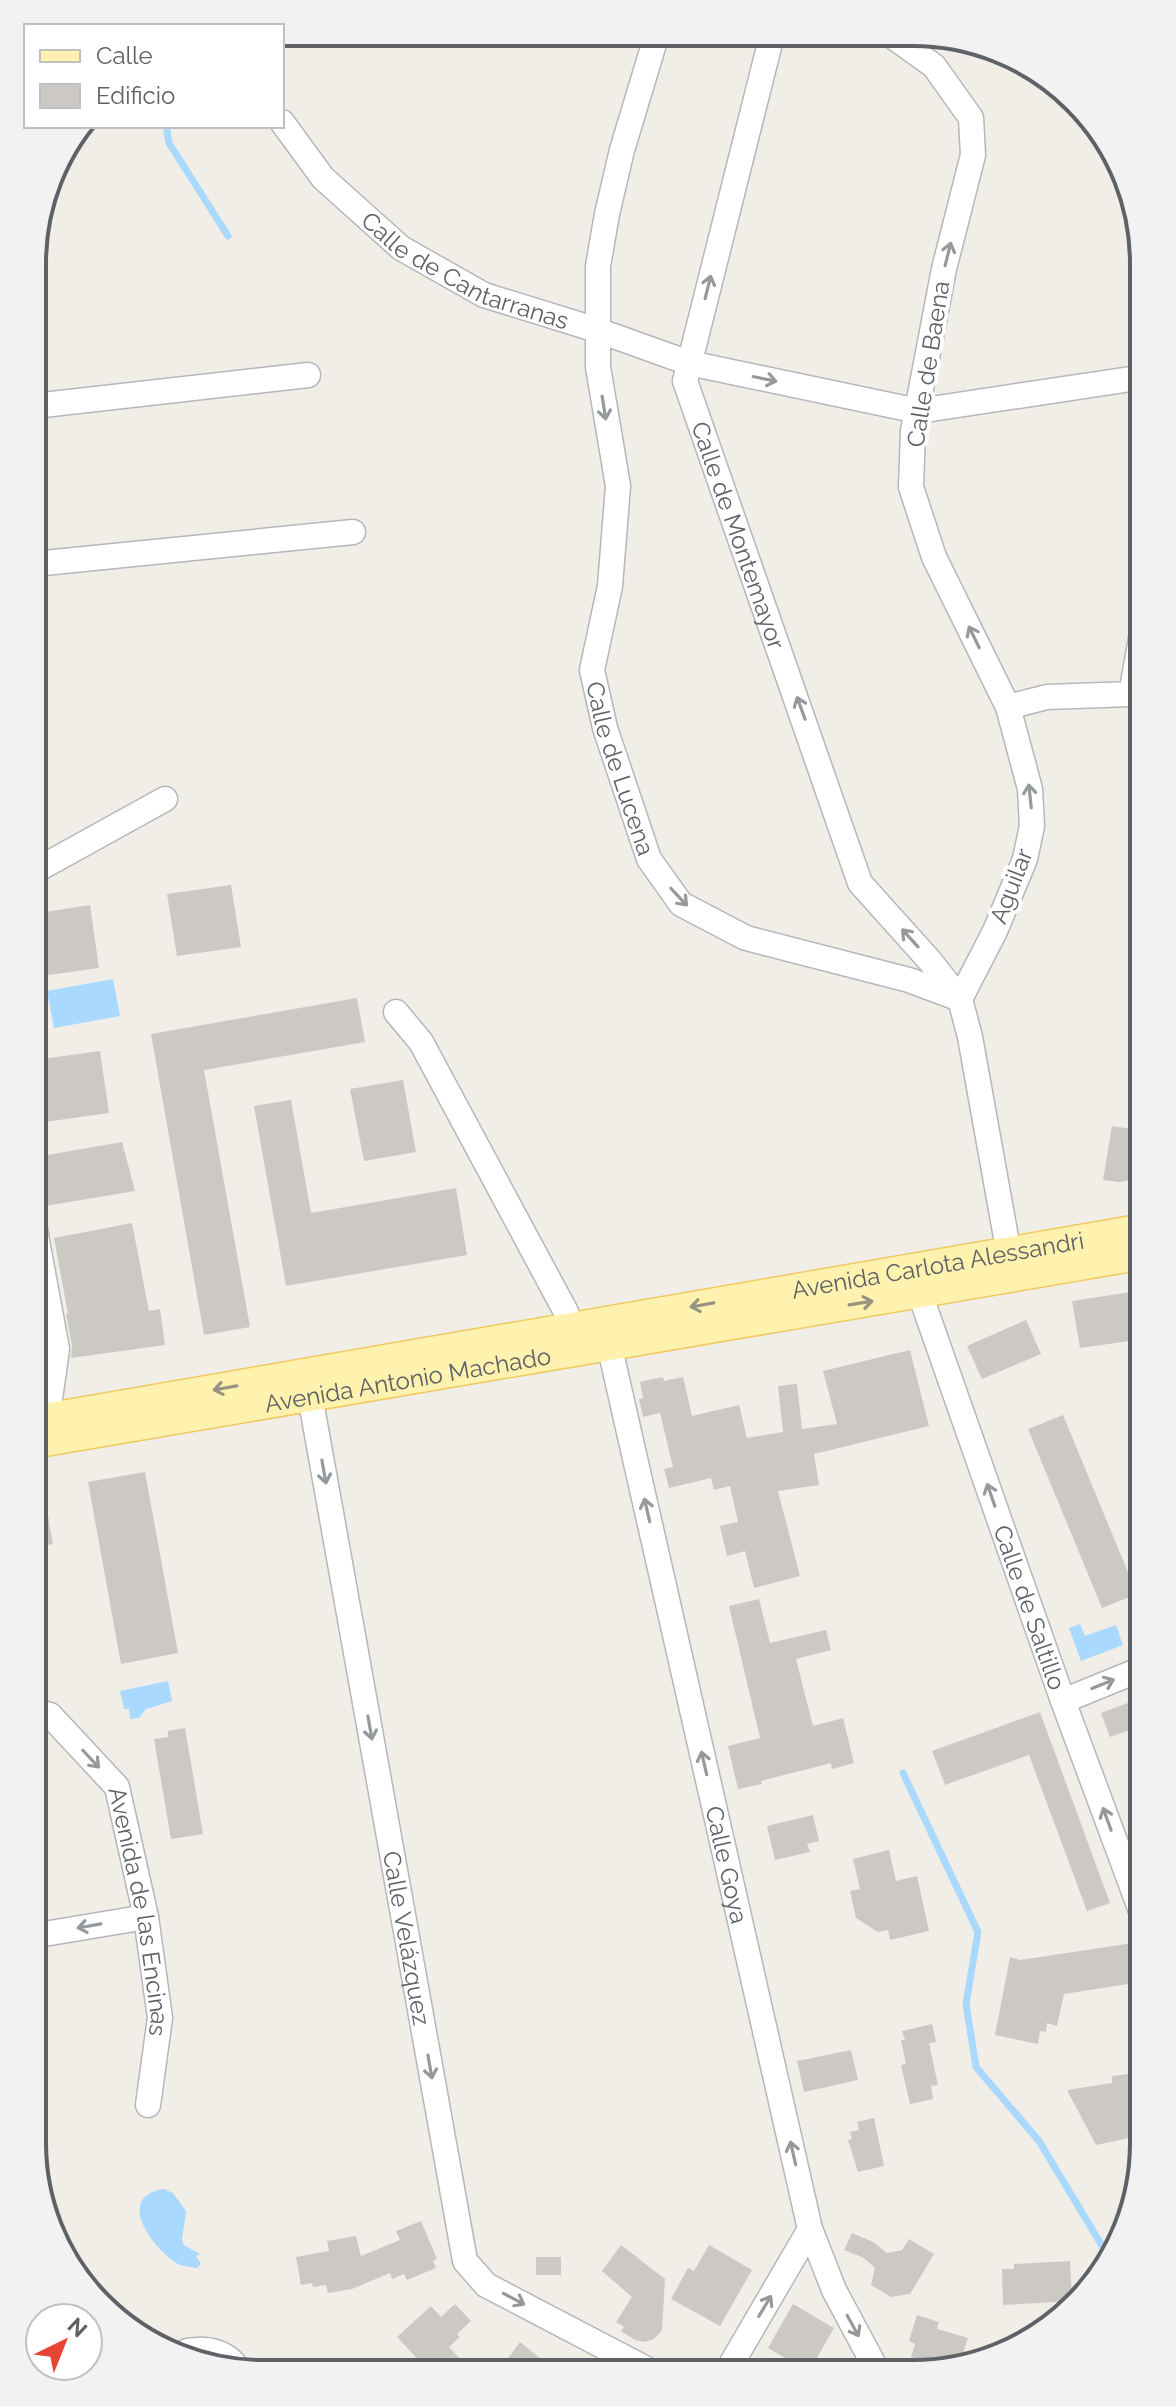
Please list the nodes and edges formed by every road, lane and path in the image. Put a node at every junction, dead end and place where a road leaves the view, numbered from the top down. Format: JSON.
{"nodes":[{"id":1,"x":653,"y":46,"type":"edge"},
{"id":2,"x":769,"y":46,"type":"edge"},
{"id":3,"x":906,"y":46,"type":"edge"},
{"id":4,"x":284,"y":125,"type":"edge"},
{"id":5,"x":597,"y":330,"type":"junction"},
{"id":6,"x":689,"y":363,"type":"junction"},
{"id":7,"x":308,"y":375,"type":"dead end"},
{"id":8,"x":1130,"y":379,"type":"edge"},
{"id":9,"x":46,"y":405,"type":"edge"},
{"id":10,"x":918,"y":411,"type":"junction"},
{"id":11,"x":353,"y":532,"type":"dead end"},
{"id":12,"x":46,"y":563,"type":"edge"},
{"id":13,"x":1130,"y":694,"type":"edge"},
{"id":14,"x":1008,"y":707,"type":"junction"},
{"id":15,"x":165,"y":799,"type":"dead end"},
{"id":16,"x":46,"y":865,"type":"edge"},
{"id":17,"x":960,"y":999,"type":"junction"},
{"id":18,"x":396,"y":1012,"type":"dead end"},
{"id":19,"x":1130,"y":1232,"type":"edge"},
{"id":20,"x":1009,"y":1254,"type":"junction"},
{"id":21,"x":1130,"y":1256,"type":"edge"},
{"id":22,"x":46,"y":1289,"type":"edge"},
{"id":23,"x":920,"y":1294,"type":"junction"},
{"id":24,"x":781,"y":1304,"type":"junction"},
{"id":25,"x":569,"y":1327,"type":"junction"},
{"id":26,"x":609,"y":1344,"type":"junction"},
{"id":27,"x":308,"y":1385,"type":"junction"},
{"id":28,"x":47,"y":1419,"type":"edge"},
{"id":29,"x":1130,"y":1674,"type":"edge"},
{"id":30,"x":1063,"y":1701,"type":"junction"},
{"id":31,"x":46,"y":1714,"type":"edge"},
{"id":32,"x":1130,"y":1881,"type":"edge"},
{"id":33,"x":146,"y":1917,"type":"junction"},
{"id":34,"x":46,"y":1934,"type":"edge"},
{"id":35,"x":148,"y":2105,"type":"dead end"},
{"id":36,"x":810,"y":2229,"type":"junction"},
{"id":37,"x":197,"y":2349,"type":"edge"},
{"id":38,"x":225,"y":2356,"type":"edge"},
{"id":39,"x":629,"y":2360,"type":"edge"},
{"id":40,"x":734,"y":2360,"type":"edge"},
{"id":41,"x":872,"y":2360,"type":"edge"}],
"edges":[{"from":1,"to":5,"type":"street"},
{"from":6,"to":2,"type":"street","name":"Calle de Montemayor","one_way":true},
{"from":10,"to":3,"type":"street","name":"Calle de Baena","one_way":true},
{"from":4,"to":5,"type":"street","name":"Calle de Cantarranas"},
{"from":5,"to":6,"type":"street","name":"Calle de Cantarranas"},
{"from":5,"to":17,"type":"street","name":"Calle de Lucena","one_way":true},
{"from":6,"to":10,"type":"street","name":"Calle de Cantarranas","one_way":true},
{"from":17,"to":6,"type":"street","name":"Calle de Montemayor","one_way":true},
{"from":7,"to":9,"type":"street"},
{"from":8,"to":10,"type":"street"},
{"from":14,"to":10,"type":"street","name":"Calle de Baena","one_way":true},
{"from":11,"to":12,"type":"street"},
{"from":13,"to":14,"type":"street"},
{"from":17,"to":14,"type":"street","name":"Aguilar","one_way":true},
{"from":15,"to":16,"type":"street"},
{"from":17,"to":20,"type":"street"},
{"from":18,"to":25,"type":"street"},
{"from":19,"to":20,"type":"main road","name":"Avenida Carlota Alessandri"},
{"from":20,"to":24,"type":"main road","name":"Avenida Carlota Alessandri"},
{"from":21,"to":23,"type":"main road","name":"Avenida Carlota Alessandri"},
{"from":22,"to":28,"type":"street"},
{"from":24,"to":23,"type":"main road","name":"Avenida Carlota Alessandri","one_way":true},
{"from":30,"to":23,"type":"street","name":"Calle de Saltillo","one_way":true},
{"from":24,"to":25,"type":"main road","name":"Avenida Antonio Machado","one_way":true},
{"from":24,"to":26,"type":"main road","name":"Avenida Antonio Machado"},
{"from":25,"to":27,"type":"main road","name":"Avenida Antonio Machado"},
{"from":26,"to":27,"type":"main road","name":"Avenida Antonio Machado"},
{"from":36,"to":26,"type":"street","name":"Calle Goya","one_way":true},
{"from":27,"to":28,"type":"main road","name":"Avenida Antonio Machado"},
{"from":27,"to":39,"type":"street","name":"Calle Velázquez","one_way":true},
{"from":30,"to":29,"type":"street","one_way":true},
{"from":32,"to":30,"type":"street","name":"Calle de Saltillo","one_way":true},
{"from":31,"to":33,"type":"street","name":"Avenida de las Encinas","one_way":true},
{"from":33,"to":34,"type":"street","one_way":true},
{"from":33,"to":35,"type":"street","name":"Avenida de las Encinas"},
{"from":40,"to":36,"type":"street","one_way":true},
{"from":36,"to":41,"type":"street","name":"Calle Goya","one_way":true},
{"from":37,"to":38,"type":"street"}]}
